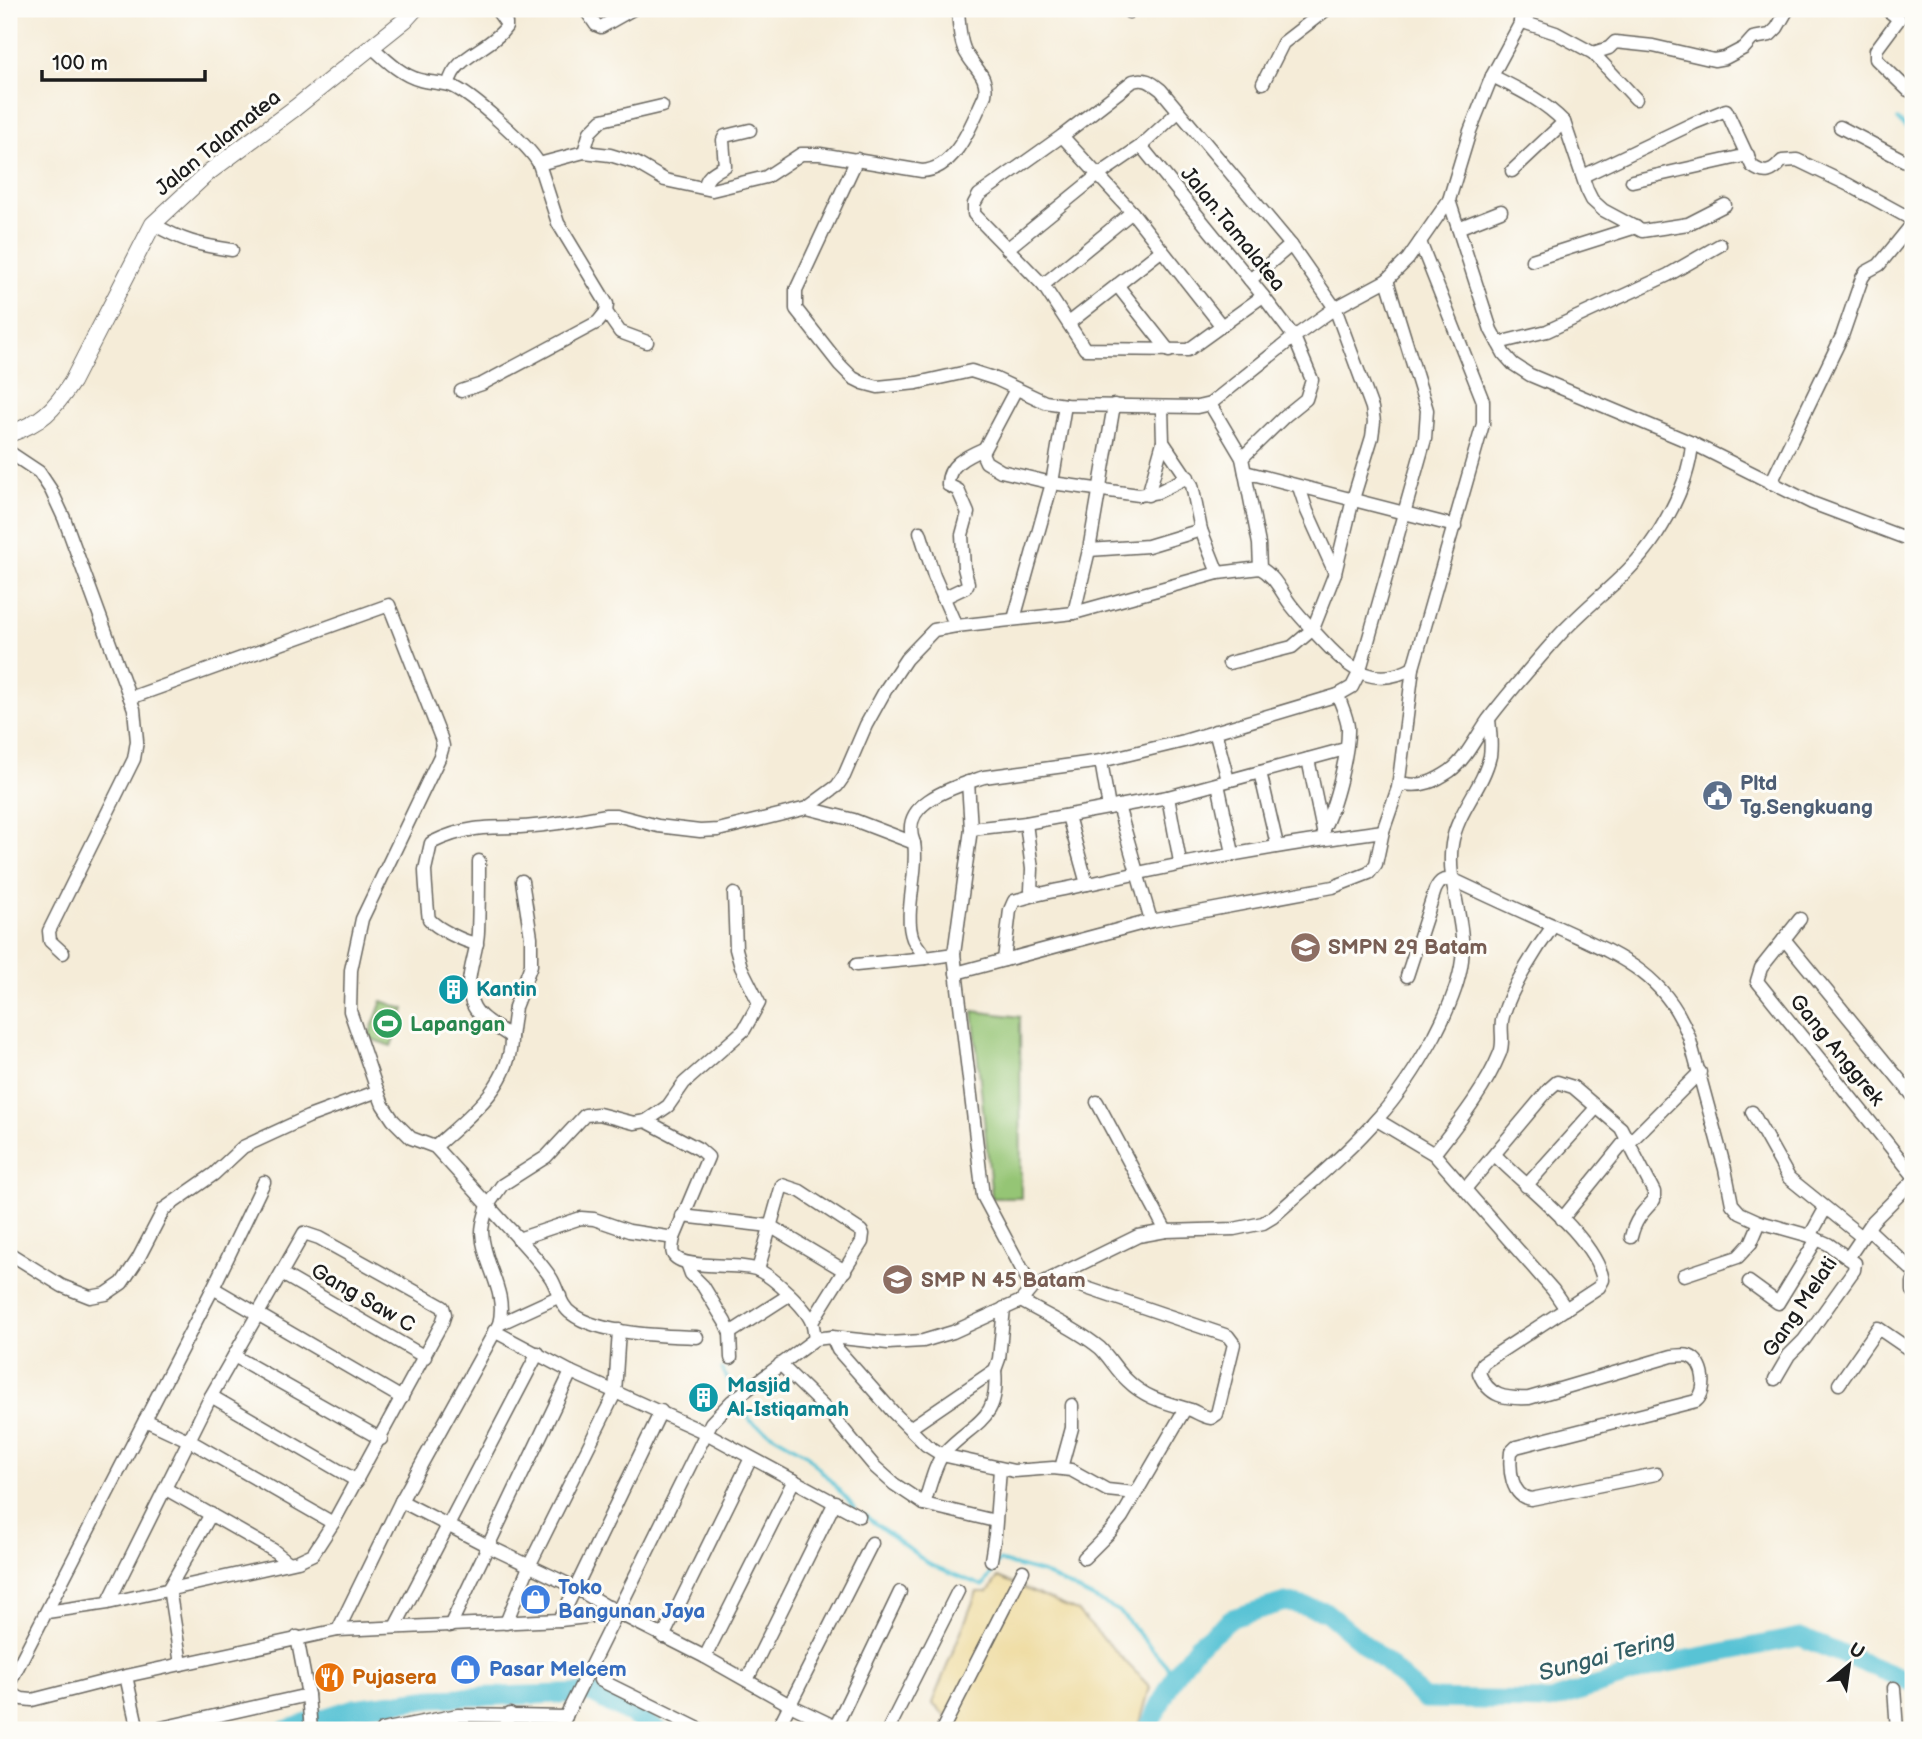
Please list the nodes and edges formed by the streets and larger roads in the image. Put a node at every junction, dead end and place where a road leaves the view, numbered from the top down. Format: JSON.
{"nodes":[{"id":1,"x":415,"y":9,"type":"edge"},
{"id":2,"x":496,"y":9,"type":"edge"},
{"id":3,"x":584,"y":9,"type":"edge"},
{"id":4,"x":633,"y":9,"type":"edge"},
{"id":5,"x":958,"y":9,"type":"edge"},
{"id":6,"x":1327,"y":9,"type":"edge"},
{"id":7,"x":1528,"y":9,"type":"edge"},
{"id":8,"x":1788,"y":9,"type":"edge"},
{"id":9,"x":1886,"y":9,"type":"edge"},
{"id":10,"x":1520,"y":21,"type":"junction"},
{"id":11,"x":372,"y":47,"type":"junction"},
{"id":12,"x":1593,"y":53,"type":"junction"},
{"id":13,"x":1492,"y":76,"type":"junction"},
{"id":14,"x":1263,"y":83,"type":"dead end"},
{"id":15,"x":449,"y":84,"type":"junction"},
{"id":16,"x":1913,"y":92,"type":"edge"},
{"id":17,"x":1636,"y":99,"type":"dead end"},
{"id":18,"x":662,"y":106,"type":"dead end"},
{"id":19,"x":1178,"y":112,"type":"junction"},
{"id":20,"x":1564,"y":122,"type":"junction"},
{"id":21,"x":1840,"y":127,"type":"dead end"},
{"id":22,"x":751,"y":130,"type":"dead end"},
{"id":23,"x":1062,"y":136,"type":"junction"},
{"id":24,"x":1140,"y":146,"type":"junction"},
{"id":25,"x":583,"y":152,"type":"junction"},
{"id":26,"x":1748,"y":155,"type":"junction"},
{"id":27,"x":857,"y":159,"type":"junction"},
{"id":28,"x":539,"y":164,"type":"junction"},
{"id":29,"x":1913,"y":165,"type":"edge"},
{"id":30,"x":1512,"y":171,"type":"dead end"},
{"id":31,"x":1097,"y":176,"type":"junction"},
{"id":32,"x":1583,"y":176,"type":"junction"},
{"id":33,"x":1632,"y":181,"type":"dead end"},
{"id":34,"x":705,"y":188,"type":"junction"},
{"id":35,"x":1449,"y":200,"type":"junction"},
{"id":36,"x":1725,"y":205,"type":"dead end"},
{"id":37,"x":1501,"y":211,"type":"dead end"},
{"id":38,"x":1132,"y":212,"type":"junction"},
{"id":39,"x":1913,"y":222,"type":"edge"},
{"id":40,"x":153,"y":224,"type":"junction"},
{"id":41,"x":1458,"y":228,"type":"junction"},
{"id":42,"x":1636,"y":228,"type":"junction"},
{"id":43,"x":1420,"y":242,"type":"junction"},
{"id":44,"x":1720,"y":244,"type":"dead end"},
{"id":45,"x":1291,"y":245,"type":"junction"},
{"id":46,"x":1007,"y":248,"type":"junction"},
{"id":47,"x":232,"y":250,"type":"dead end"},
{"id":48,"x":1162,"y":250,"type":"junction"},
{"id":49,"x":1532,"y":261,"type":"dead end"},
{"id":50,"x":1250,"y":280,"type":"junction"},
{"id":51,"x":1387,"y":280,"type":"junction"},
{"id":52,"x":1043,"y":285,"type":"junction"},
{"id":53,"x":1117,"y":285,"type":"junction"},
{"id":54,"x":1263,"y":296,"type":"junction"},
{"id":55,"x":1335,"y":308,"type":"junction"},
{"id":56,"x":606,"y":312,"type":"junction"},
{"id":57,"x":1069,"y":323,"type":"junction"},
{"id":58,"x":1221,"y":325,"type":"junction"},
{"id":59,"x":1294,"y":337,"type":"junction"},
{"id":60,"x":647,"y":342,"type":"dead end"},
{"id":61,"x":1498,"y":343,"type":"junction"},
{"id":62,"x":1169,"y":351,"type":"junction"},
{"id":63,"x":1016,"y":389,"type":"junction"},
{"id":64,"x":461,"y":391,"type":"dead end"},
{"id":65,"x":1210,"y":404,"type":"junction"},
{"id":66,"x":1065,"y":405,"type":"junction"},
{"id":67,"x":1114,"y":405,"type":"junction"},
{"id":68,"x":1162,"y":408,"type":"junction"},
{"id":69,"x":9,"y":434,"type":"edge"},
{"id":70,"x":1163,"y":442,"type":"junction"},
{"id":71,"x":1692,"y":443,"type":"junction"},
{"id":72,"x":983,"y":449,"type":"junction"},
{"id":73,"x":9,"y":452,"type":"edge"},
{"id":74,"x":1242,"y":458,"type":"junction"},
{"id":75,"x":1245,"y":472,"type":"junction"},
{"id":76,"x":1188,"y":477,"type":"junction"},
{"id":77,"x":1052,"y":483,"type":"junction"},
{"id":78,"x":1771,"y":483,"type":"junction"},
{"id":79,"x":1298,"y":487,"type":"junction"},
{"id":80,"x":1100,"y":489,"type":"junction"},
{"id":81,"x":1148,"y":495,"type":"junction"},
{"id":82,"x":1353,"y":499,"type":"junction"},
{"id":83,"x":1403,"y":512,"type":"junction"},
{"id":84,"x":1455,"y":526,"type":"junction"},
{"id":85,"x":1201,"y":530,"type":"junction"},
{"id":86,"x":920,"y":532,"type":"dead end"},
{"id":87,"x":1913,"y":541,"type":"edge"},
{"id":88,"x":1090,"y":550,"type":"junction"},
{"id":89,"x":1260,"y":568,"type":"junction"},
{"id":90,"x":1219,"y":573,"type":"junction"},
{"id":91,"x":1335,"y":573,"type":"junction"},
{"id":92,"x":943,"y":598,"type":"junction"},
{"id":93,"x":1074,"y":613,"type":"junction"},
{"id":94,"x":1014,"y":619,"type":"junction"},
{"id":95,"x":956,"y":626,"type":"junction"},
{"id":96,"x":1313,"y":629,"type":"junction"},
{"id":97,"x":1229,"y":663,"type":"dead end"},
{"id":98,"x":1413,"y":668,"type":"junction"},
{"id":99,"x":1360,"y":673,"type":"junction"},
{"id":100,"x":1338,"y":695,"type":"junction"},
{"id":101,"x":130,"y":698,"type":"junction"},
{"id":102,"x":1489,"y":719,"type":"junction"},
{"id":103,"x":1215,"y":731,"type":"junction"},
{"id":104,"x":1345,"y":749,"type":"junction"},
{"id":105,"x":1308,"y":759,"type":"junction"},
{"id":106,"x":1101,"y":761,"type":"junction"},
{"id":107,"x":1260,"y":772,"type":"junction"},
{"id":108,"x":968,"y":782,"type":"junction"},
{"id":109,"x":1223,"y":782,"type":"junction"},
{"id":110,"x":1398,"y":788,"type":"junction"},
{"id":111,"x":1168,"y":797,"type":"junction"},
{"id":112,"x":1114,"y":807,"type":"junction"},
{"id":113,"x":807,"y":808,"type":"junction"},
{"id":114,"x":1068,"y":816,"type":"junction"},
{"id":115,"x":1026,"y":823,"type":"junction"},
{"id":116,"x":971,"y":829,"type":"junction"},
{"id":117,"x":1383,"y":831,"type":"junction"},
{"id":118,"x":1324,"y":834,"type":"junction"},
{"id":119,"x":914,"y":843,"type":"junction"},
{"id":120,"x":1277,"y":845,"type":"junction"},
{"id":121,"x":1233,"y":853,"type":"junction"},
{"id":122,"x":479,"y":861,"type":"dead end"},
{"id":123,"x":1180,"y":862,"type":"junction"},
{"id":124,"x":1136,"y":873,"type":"junction"},
{"id":125,"x":1454,"y":880,"type":"junction"},
{"id":126,"x":522,"y":881,"type":"dead end"},
{"id":127,"x":1087,"y":884,"type":"junction"},
{"id":128,"x":1040,"y":893,"type":"junction"},
{"id":129,"x":734,"y":894,"type":"dead end"},
{"id":130,"x":1800,"y":919,"type":"dead end"},
{"id":131,"x":1151,"y":921,"type":"junction"},
{"id":132,"x":1553,"y":926,"type":"junction"},
{"id":133,"x":1784,"y":939,"type":"junction"},
{"id":134,"x":477,"y":944,"type":"junction"},
{"id":135,"x":63,"y":953,"type":"dead end"},
{"id":136,"x":954,"y":954,"type":"junction"},
{"id":137,"x":926,"y":958,"type":"junction"},
{"id":138,"x":1004,"y":960,"type":"junction"},
{"id":139,"x":856,"y":965,"type":"dead end"},
{"id":140,"x":956,"y":973,"type":"junction"},
{"id":141,"x":1407,"y":976,"type":"dead end"},
{"id":142,"x":511,"y":1037,"type":"junction"},
{"id":143,"x":1700,"y":1072,"type":"junction"},
{"id":144,"x":377,"y":1091,"type":"junction"},
{"id":145,"x":1913,"y":1096,"type":"edge"},
{"id":146,"x":1097,"y":1101,"type":"dead end"},
{"id":147,"x":1596,"y":1108,"type":"junction"},
{"id":148,"x":1752,"y":1112,"type":"dead end"},
{"id":149,"x":1377,"y":1120,"type":"junction"},
{"id":150,"x":646,"y":1121,"type":"junction"},
{"id":151,"x":1627,"y":1142,"type":"junction"},
{"id":152,"x":435,"y":1147,"type":"junction"},
{"id":153,"x":1434,"y":1154,"type":"junction"},
{"id":154,"x":1496,"y":1156,"type":"junction"},
{"id":155,"x":1913,"y":1175,"type":"edge"},
{"id":156,"x":1913,"y":1181,"type":"edge"},
{"id":157,"x":264,"y":1182,"type":"dead end"},
{"id":158,"x":1527,"y":1186,"type":"junction"},
{"id":159,"x":1466,"y":1188,"type":"junction"},
{"id":160,"x":488,"y":1205,"type":"junction"},
{"id":161,"x":1825,"y":1209,"type":"junction"},
{"id":162,"x":682,"y":1216,"type":"junction"},
{"id":163,"x":1562,"y":1219,"type":"junction"},
{"id":164,"x":1760,"y":1222,"type":"junction"},
{"id":165,"x":771,"y":1226,"type":"junction"},
{"id":166,"x":1166,"y":1231,"type":"junction"},
{"id":167,"x":1865,"y":1233,"type":"junction"},
{"id":168,"x":1631,"y":1237,"type":"dead end"},
{"id":169,"x":674,"y":1238,"type":"junction"},
{"id":170,"x":1814,"y":1238,"type":"junction"},
{"id":171,"x":518,"y":1239,"type":"junction"},
{"id":172,"x":9,"y":1253,"type":"edge"},
{"id":173,"x":1848,"y":1258,"type":"junction"},
{"id":174,"x":687,"y":1263,"type":"junction"},
{"id":175,"x":758,"y":1270,"type":"junction"},
{"id":176,"x":845,"y":1271,"type":"junction"},
{"id":177,"x":1913,"y":1271,"type":"edge"},
{"id":178,"x":282,"y":1274,"type":"junction"},
{"id":179,"x":1684,"y":1275,"type":"dead end"},
{"id":180,"x":1058,"y":1278,"type":"junction"},
{"id":181,"x":1749,"y":1282,"type":"dead end"},
{"id":182,"x":1913,"y":1282,"type":"edge"},
{"id":183,"x":213,"y":1288,"type":"junction"},
{"id":184,"x":1032,"y":1288,"type":"junction"},
{"id":185,"x":1913,"y":1290,"type":"edge"},
{"id":186,"x":789,"y":1294,"type":"junction"},
{"id":187,"x":560,"y":1296,"type":"junction"},
{"id":188,"x":1021,"y":1301,"type":"junction"},
{"id":189,"x":1004,"y":1308,"type":"junction"},
{"id":190,"x":1566,"y":1309,"type":"junction"},
{"id":191,"x":259,"y":1314,"type":"junction"},
{"id":192,"x":812,"y":1322,"type":"junction"},
{"id":193,"x":497,"y":1328,"type":"junction"},
{"id":194,"x":619,"y":1330,"type":"junction"},
{"id":195,"x":730,"y":1333,"type":"junction"},
{"id":196,"x":697,"y":1337,"type":"dead end"},
{"id":197,"x":832,"y":1337,"type":"junction"},
{"id":198,"x":815,"y":1339,"type":"junction"},
{"id":199,"x":1913,"y":1352,"type":"edge"},
{"id":200,"x":538,"y":1353,"type":"junction"},
{"id":201,"x":234,"y":1356,"type":"junction"},
{"id":202,"x":425,"y":1356,"type":"junction"},
{"id":203,"x":731,"y":1358,"type":"dead end"},
{"id":204,"x":780,"y":1364,"type":"junction"},
{"id":205,"x":995,"y":1370,"type":"junction"},
{"id":206,"x":571,"y":1371,"type":"junction"},
{"id":207,"x":1776,"y":1379,"type":"dead end"},
{"id":208,"x":1839,"y":1384,"type":"dead end"},
{"id":209,"x":615,"y":1393,"type":"junction"},
{"id":210,"x":211,"y":1396,"type":"junction"},
{"id":211,"x":402,"y":1398,"type":"junction"},
{"id":212,"x":1072,"y":1405,"type":"dead end"},
{"id":213,"x":1185,"y":1409,"type":"junction"},
{"id":214,"x":661,"y":1411,"type":"junction"},
{"id":215,"x":145,"y":1420,"type":"junction"},
{"id":216,"x":910,"y":1428,"type":"junction"},
{"id":217,"x":706,"y":1433,"type":"junction"},
{"id":218,"x":381,"y":1438,"type":"junction"},
{"id":219,"x":190,"y":1441,"type":"junction"},
{"id":220,"x":942,"y":1455,"type":"junction"},
{"id":221,"x":751,"y":1458,"type":"junction"},
{"id":222,"x":1061,"y":1468,"type":"junction"},
{"id":223,"x":1000,"y":1469,"type":"junction"},
{"id":224,"x":1657,"y":1474,"type":"dead end"},
{"id":225,"x":794,"y":1480,"type":"junction"},
{"id":226,"x":357,"y":1481,"type":"junction"},
{"id":227,"x":166,"y":1489,"type":"junction"},
{"id":228,"x":1135,"y":1493,"type":"junction"},
{"id":229,"x":401,"y":1501,"type":"junction"},
{"id":230,"x":835,"y":1502,"type":"junction"},
{"id":231,"x":924,"y":1504,"type":"junction"},
{"id":232,"x":211,"y":1514,"type":"junction"},
{"id":233,"x":859,"y":1516,"type":"dead end"},
{"id":234,"x":995,"y":1521,"type":"junction"},
{"id":235,"x":333,"y":1523,"type":"junction"},
{"id":236,"x":448,"y":1524,"type":"junction"},
{"id":237,"x":872,"y":1543,"type":"dead end"},
{"id":238,"x":488,"y":1546,"type":"junction"},
{"id":239,"x":1084,"y":1559,"type":"dead end"},
{"id":240,"x":991,"y":1560,"type":"dead end"},
{"id":241,"x":288,"y":1562,"type":"junction"},
{"id":242,"x":530,"y":1564,"type":"junction"},
{"id":243,"x":1023,"y":1571,"type":"dead end"},
{"id":244,"x":574,"y":1587,"type":"junction"},
{"id":245,"x":169,"y":1588,"type":"junction"},
{"id":246,"x":958,"y":1591,"type":"dead end"},
{"id":247,"x":900,"y":1592,"type":"dead end"},
{"id":248,"x":108,"y":1604,"type":"junction"},
{"id":249,"x":612,"y":1610,"type":"junction"},
{"id":250,"x":47,"y":1612,"type":"junction"},
{"id":251,"x":559,"y":1620,"type":"junction"},
{"id":252,"x":506,"y":1623,"type":"junction"},
{"id":253,"x":450,"y":1626,"type":"junction"},
{"id":254,"x":395,"y":1627,"type":"junction"},
{"id":255,"x":338,"y":1630,"type":"junction"},
{"id":256,"x":297,"y":1637,"type":"junction"},
{"id":257,"x":663,"y":1637,"type":"junction"},
{"id":258,"x":705,"y":1657,"type":"junction"},
{"id":259,"x":181,"y":1664,"type":"junction"},
{"id":260,"x":126,"y":1676,"type":"junction"},
{"id":261,"x":600,"y":1680,"type":"dead end"},
{"id":262,"x":747,"y":1680,"type":"junction"},
{"id":263,"x":9,"y":1684,"type":"edge"},
{"id":264,"x":1894,"y":1688,"type":"dead end"},
{"id":265,"x":9,"y":1693,"type":"edge"},
{"id":266,"x":308,"y":1695,"type":"junction"},
{"id":267,"x":790,"y":1705,"type":"junction"},
{"id":268,"x":568,"y":1713,"type":"junction"},
{"id":269,"x":510,"y":1714,"type":"junction"},
{"id":270,"x":458,"y":1715,"type":"junction"},
{"id":271,"x":311,"y":1724,"type":"edge"},
{"id":272,"x":397,"y":1729,"type":"edge"},
{"id":273,"x":837,"y":1729,"type":"edge"},
{"id":274,"x":138,"y":1730,"type":"edge"},
{"id":275,"x":152,"y":1730,"type":"edge"},
{"id":276,"x":382,"y":1730,"type":"edge"},
{"id":277,"x":450,"y":1730,"type":"edge"},
{"id":278,"x":503,"y":1730,"type":"edge"},
{"id":279,"x":559,"y":1730,"type":"edge"},
{"id":280,"x":701,"y":1730,"type":"edge"},
{"id":281,"x":777,"y":1730,"type":"edge"},
{"id":282,"x":888,"y":1730,"type":"edge"},
{"id":283,"x":942,"y":1730,"type":"edge"},
{"id":284,"x":1897,"y":1730,"type":"edge"}],
"edges":[{"from":1,"to":11,"type":"street","name":"Jalan Talamatea"},
{"from":2,"to":15,"type":"street"},
{"from":3,"to":4,"type":"street"},
{"from":5,"to":27,"type":"street"},
{"from":6,"to":14,"type":"street"},
{"from":7,"to":10,"type":"street"},
{"from":8,"to":12,"type":"street"},
{"from":9,"to":16,"type":"street"},
{"from":10,"to":12,"type":"street"},
{"from":10,"to":13,"type":"street"},
{"from":11,"to":15,"type":"street"},
{"from":11,"to":40,"type":"street","name":"Jalan Talamatea"},
{"from":12,"to":17,"type":"street"},
{"from":13,"to":20,"type":"street"},
{"from":13,"to":35,"type":"street"},
{"from":15,"to":28,"type":"street"},
{"from":18,"to":25,"type":"street"},
{"from":19,"to":23,"type":"street"},
{"from":19,"to":24,"type":"street"},
{"from":19,"to":45,"type":"street"},
{"from":20,"to":30,"type":"street"},
{"from":20,"to":32,"type":"street"},
{"from":21,"to":29,"type":"street"},
{"from":22,"to":34,"type":"street"},
{"from":23,"to":31,"type":"street"},
{"from":23,"to":46,"type":"street"},
{"from":24,"to":31,"type":"street"},
{"from":24,"to":50,"type":"street","name":"Jalan.Tamalatea"},
{"from":25,"to":28,"type":"street"},
{"from":25,"to":34,"type":"street"},
{"from":26,"to":32,"type":"street"},
{"from":26,"to":33,"type":"street"},
{"from":26,"to":39,"type":"street"},
{"from":27,"to":34,"type":"street"},
{"from":27,"to":63,"type":"street"},
{"from":28,"to":56,"type":"street"},
{"from":31,"to":38,"type":"street"},
{"from":31,"to":46,"type":"street"},
{"from":32,"to":42,"type":"street"},
{"from":35,"to":41,"type":"street"},
{"from":35,"to":43,"type":"street"},
{"from":36,"to":42,"type":"street"},
{"from":37,"to":41,"type":"street"},
{"from":38,"to":48,"type":"street"},
{"from":38,"to":52,"type":"street"},
{"from":39,"to":78,"type":"street"},
{"from":40,"to":47,"type":"street"},
{"from":40,"to":69,"type":"street","name":"Jalan Talamatea"},
{"from":41,"to":61,"type":"street"},
{"from":42,"to":49,"type":"street"},
{"from":43,"to":51,"type":"street"},
{"from":43,"to":84,"type":"street"},
{"from":44,"to":61,"type":"street"},
{"from":45,"to":50,"type":"street"},
{"from":45,"to":55,"type":"street"},
{"from":46,"to":52,"type":"street"},
{"from":48,"to":53,"type":"street"},
{"from":48,"to":58,"type":"street"},
{"from":50,"to":54,"type":"street","name":"Jalan.Tamalatea"},
{"from":51,"to":55,"type":"street"},
{"from":51,"to":83,"type":"street"},
{"from":52,"to":57,"type":"street"},
{"from":53,"to":57,"type":"street"},
{"from":53,"to":62,"type":"street"},
{"from":54,"to":58,"type":"street"},
{"from":54,"to":59,"type":"street","name":"Jalan.Tamalatea"},
{"from":55,"to":59,"type":"street"},
{"from":55,"to":82,"type":"street"},
{"from":56,"to":60,"type":"street"},
{"from":56,"to":64,"type":"street"},
{"from":57,"to":62,"type":"street"},
{"from":58,"to":62,"type":"street"},
{"from":59,"to":65,"type":"street"},
{"from":59,"to":74,"type":"street","name":"Jalan.Tamalatea"},
{"from":61,"to":71,"type":"street"},
{"from":63,"to":66,"type":"street"},
{"from":63,"to":72,"type":"street"},
{"from":65,"to":68,"type":"street"},
{"from":65,"to":74,"type":"street"},
{"from":66,"to":67,"type":"street"},
{"from":66,"to":77,"type":"street"},
{"from":67,"to":68,"type":"street"},
{"from":67,"to":80,"type":"street"},
{"from":68,"to":70,"type":"street"},
{"from":70,"to":76,"type":"street"},
{"from":70,"to":81,"type":"street"},
{"from":71,"to":78,"type":"street"},
{"from":71,"to":102,"type":"street"},
{"from":72,"to":77,"type":"street"},
{"from":72,"to":92,"type":"street"},
{"from":73,"to":101,"type":"street"},
{"from":74,"to":75,"type":"street"},
{"from":75,"to":79,"type":"street"},
{"from":75,"to":89,"type":"street"},
{"from":76,"to":81,"type":"street"},
{"from":76,"to":85,"type":"street"},
{"from":77,"to":80,"type":"street"},
{"from":77,"to":94,"type":"street"},
{"from":78,"to":87,"type":"street"},
{"from":79,"to":82,"type":"street"},
{"from":79,"to":91,"type":"street"},
{"from":80,"to":81,"type":"street"},
{"from":80,"to":88,"type":"street"},
{"from":82,"to":83,"type":"street"},
{"from":82,"to":91,"type":"street"},
{"from":83,"to":84,"type":"street"},
{"from":83,"to":99,"type":"street"},
{"from":84,"to":98,"type":"street"},
{"from":85,"to":88,"type":"street"},
{"from":85,"to":90,"type":"street"},
{"from":86,"to":92,"type":"street"},
{"from":88,"to":93,"type":"street"},
{"from":89,"to":90,"type":"street"},
{"from":89,"to":96,"type":"street"},
{"from":90,"to":93,"type":"street"},
{"from":91,"to":96,"type":"street"},
{"from":92,"to":95,"type":"street"},
{"from":93,"to":94,"type":"street"},
{"from":94,"to":95,"type":"street"},
{"from":95,"to":113,"type":"street"},
{"from":96,"to":97,"type":"street"},
{"from":96,"to":99,"type":"street"},
{"from":98,"to":99,"type":"street"},
{"from":98,"to":110,"type":"street"},
{"from":99,"to":100,"type":"street"},
{"from":100,"to":103,"type":"street"},
{"from":100,"to":104,"type":"street"},
{"from":101,"to":135,"type":"street"},
{"from":101,"to":144,"type":"street"},
{"from":102,"to":110,"type":"street"},
{"from":102,"to":125,"type":"street"},
{"from":103,"to":106,"type":"street"},
{"from":103,"to":109,"type":"street"},
{"from":104,"to":105,"type":"street"},
{"from":104,"to":118,"type":"street"},
{"from":105,"to":107,"type":"street"},
{"from":105,"to":118,"type":"street"},
{"from":106,"to":108,"type":"street"},
{"from":106,"to":112,"type":"street"},
{"from":107,"to":109,"type":"street"},
{"from":107,"to":120,"type":"street"},
{"from":108,"to":116,"type":"street"},
{"from":108,"to":119,"type":"street"},
{"from":109,"to":111,"type":"street"},
{"from":109,"to":121,"type":"street"},
{"from":110,"to":117,"type":"street"},
{"from":111,"to":112,"type":"street"},
{"from":111,"to":123,"type":"street"},
{"from":112,"to":114,"type":"street"},
{"from":112,"to":124,"type":"street"},
{"from":113,"to":119,"type":"street"},
{"from":113,"to":134,"type":"street"},
{"from":114,"to":115,"type":"street"},
{"from":114,"to":127,"type":"street"},
{"from":115,"to":116,"type":"street"},
{"from":115,"to":128,"type":"street"},
{"from":116,"to":136,"type":"street"},
{"from":117,"to":118,"type":"street"},
{"from":117,"to":131,"type":"street"},
{"from":118,"to":120,"type":"street"},
{"from":119,"to":137,"type":"street"},
{"from":120,"to":121,"type":"street"},
{"from":121,"to":123,"type":"street"},
{"from":122,"to":134,"type":"street"},
{"from":123,"to":124,"type":"street"},
{"from":124,"to":127,"type":"street"},
{"from":124,"to":131,"type":"street"},
{"from":125,"to":132,"type":"street"},
{"from":125,"to":141,"type":"street"},
{"from":125,"to":149,"type":"street"},
{"from":126,"to":142,"type":"street"},
{"from":127,"to":128,"type":"street"},
{"from":128,"to":138,"type":"street"},
{"from":129,"to":150,"type":"street"},
{"from":130,"to":133,"type":"street"},
{"from":131,"to":138,"type":"street"},
{"from":132,"to":143,"type":"street"},
{"from":132,"to":153,"type":"street"},
{"from":133,"to":145,"type":"street"},
{"from":133,"to":155,"type":"street","name":"Gang Anggrek"},
{"from":134,"to":142,"type":"street"},
{"from":136,"to":137,"type":"street"},
{"from":136,"to":140,"type":"street"},
{"from":137,"to":139,"type":"street"},
{"from":138,"to":140,"type":"street"},
{"from":140,"to":184,"type":"street"},
{"from":142,"to":152,"type":"street"},
{"from":143,"to":151,"type":"street"},
{"from":143,"to":164,"type":"street"},
{"from":144,"to":152,"type":"street"},
{"from":144,"to":172,"type":"street"},
{"from":146,"to":166,"type":"street"},
{"from":147,"to":151,"type":"street"},
{"from":147,"to":154,"type":"street"},
{"from":147,"to":158,"type":"street"},
{"from":148,"to":161,"type":"street"},
{"from":149,"to":153,"type":"street"},
{"from":149,"to":166,"type":"street"},
{"from":150,"to":160,"type":"street"},
{"from":150,"to":162,"type":"street"},
{"from":151,"to":163,"type":"street"},
{"from":151,"to":168,"type":"street"},
{"from":152,"to":160,"type":"street"},
{"from":153,"to":159,"type":"street"},
{"from":154,"to":158,"type":"street"},
{"from":154,"to":159,"type":"street"},
{"from":156,"to":167,"type":"street"},
{"from":157,"to":183,"type":"street"},
{"from":158,"to":163,"type":"street"},
{"from":159,"to":190,"type":"street"},
{"from":160,"to":171,"type":"street"},
{"from":160,"to":193,"type":"street"},
{"from":161,"to":167,"type":"street"},
{"from":161,"to":170,"type":"street"},
{"from":162,"to":165,"type":"street"},
{"from":162,"to":169,"type":"street"},
{"from":163,"to":190,"type":"street"},
{"from":164,"to":170,"type":"street"},
{"from":164,"to":179,"type":"street"},
{"from":165,"to":175,"type":"street"},
{"from":165,"to":176,"type":"street"},
{"from":165,"to":176,"type":"street"},
{"from":166,"to":180,"type":"street"},
{"from":167,"to":173,"type":"street"},
{"from":167,"to":177,"type":"street"},
{"from":169,"to":171,"type":"street"},
{"from":169,"to":174,"type":"street"},
{"from":170,"to":173,"type":"street"},
{"from":170,"to":181,"type":"street"},
{"from":171,"to":187,"type":"street"},
{"from":173,"to":207,"type":"street","name":"Gang Melati"},
{"from":174,"to":175,"type":"street"},
{"from":174,"to":195,"type":"street"},
{"from":175,"to":186,"type":"street"},
{"from":176,"to":192,"type":"street"},
{"from":178,"to":191,"type":"street"},
{"from":178,"to":202,"type":"street","name":"Gang Saw C"},
{"from":178,"to":202,"type":"street"},
{"from":180,"to":184,"type":"street"},
{"from":180,"to":213,"type":"street"},
{"from":182,"to":185,"type":"street"},
{"from":183,"to":191,"type":"street"},
{"from":183,"to":215,"type":"street"},
{"from":184,"to":188,"type":"street"},
{"from":186,"to":192,"type":"street"},
{"from":186,"to":195,"type":"street"},
{"from":187,"to":193,"type":"street"},
{"from":187,"to":194,"type":"street"},
{"from":188,"to":189,"type":"street"},
{"from":188,"to":213,"type":"street"},
{"from":189,"to":197,"type":"street"},
{"from":189,"to":205,"type":"street"},
{"from":190,"to":224,"type":"street"},
{"from":191,"to":201,"type":"street"},
{"from":191,"to":211,"type":"street"},
{"from":192,"to":198,"type":"street"},
{"from":193,"to":200,"type":"street"},
{"from":193,"to":229,"type":"street"},
{"from":194,"to":196,"type":"street"},
{"from":194,"to":209,"type":"street"},
{"from":195,"to":203,"type":"street"},
{"from":197,"to":198,"type":"street"},
{"from":197,"to":216,"type":"street"},
{"from":198,"to":204,"type":"street"},
{"from":199,"to":208,"type":"street"},
{"from":200,"to":206,"type":"street"},
{"from":200,"to":236,"type":"street"},
{"from":201,"to":210,"type":"street"},
{"from":201,"to":218,"type":"street"},
{"from":202,"to":211,"type":"street"},
{"from":204,"to":217,"type":"street"},
{"from":204,"to":231,"type":"street"},
{"from":205,"to":216,"type":"street"},
{"from":205,"to":220,"type":"street"},
{"from":206,"to":209,"type":"street"},
{"from":206,"to":238,"type":"street"},
{"from":209,"to":214,"type":"street"},
{"from":209,"to":242,"type":"street"},
{"from":210,"to":219,"type":"street"},
{"from":210,"to":226,"type":"street"},
{"from":211,"to":218,"type":"street"},
{"from":212,"to":222,"type":"street"},
{"from":213,"to":228,"type":"street"},
{"from":214,"to":217,"type":"street"},
{"from":214,"to":244,"type":"street"},
{"from":215,"to":219,"type":"street"},
{"from":215,"to":250,"type":"street"},
{"from":216,"to":220,"type":"street"},
{"from":217,"to":221,"type":"street"},
{"from":217,"to":249,"type":"street"},
{"from":218,"to":226,"type":"street"},
{"from":219,"to":227,"type":"street"},
{"from":219,"to":235,"type":"street"},
{"from":220,"to":223,"type":"street"},
{"from":220,"to":231,"type":"street"},
{"from":221,"to":225,"type":"street"},
{"from":221,"to":257,"type":"street"},
{"from":222,"to":223,"type":"street"},
{"from":222,"to":228,"type":"street"},
{"from":223,"to":234,"type":"street"},
{"from":225,"to":230,"type":"street"},
{"from":225,"to":258,"type":"street"},
{"from":226,"to":235,"type":"street"},
{"from":227,"to":232,"type":"street"},
{"from":227,"to":248,"type":"street"},
{"from":228,"to":239,"type":"street"},
{"from":229,"to":236,"type":"street"},
{"from":229,"to":255,"type":"street"},
{"from":230,"to":233,"type":"street"},
{"from":230,"to":262,"type":"street"},
{"from":231,"to":234,"type":"street"},
{"from":232,"to":241,"type":"street"},
{"from":232,"to":245,"type":"street"},
{"from":234,"to":240,"type":"street"},
{"from":235,"to":241,"type":"street"},
{"from":236,"to":238,"type":"street"},
{"from":236,"to":254,"type":"street"},
{"from":237,"to":267,"type":"street"},
{"from":238,"to":242,"type":"street"},
{"from":238,"to":253,"type":"street"},
{"from":241,"to":245,"type":"street"},
{"from":242,"to":244,"type":"street"},
{"from":242,"to":252,"type":"street"},
{"from":243,"to":283,"type":"street"},
{"from":244,"to":249,"type":"street"},
{"from":244,"to":251,"type":"street"},
{"from":245,"to":248,"type":"street"},
{"from":245,"to":259,"type":"street"},
{"from":246,"to":282,"type":"street"},
{"from":247,"to":273,"type":"street"},
{"from":248,"to":250,"type":"street"},
{"from":249,"to":251,"type":"street"},
{"from":249,"to":257,"type":"street"},
{"from":249,"to":268,"type":"street"},
{"from":250,"to":263,"type":"street"},
{"from":251,"to":252,"type":"street"},
{"from":252,"to":253,"type":"street"},
{"from":253,"to":254,"type":"street"},
{"from":254,"to":255,"type":"street"},
{"from":255,"to":256,"type":"street"},
{"from":256,"to":259,"type":"street"},
{"from":256,"to":266,"type":"street"},
{"from":257,"to":258,"type":"street"},
{"from":258,"to":262,"type":"street"},
{"from":259,"to":260,"type":"street"},
{"from":260,"to":265,"type":"street"},
{"from":260,"to":274,"type":"street"},
{"from":261,"to":280,"type":"street"},
{"from":262,"to":267,"type":"street"},
{"from":264,"to":284,"type":"street"},
{"from":266,"to":271,"type":"street"},
{"from":266,"to":275,"type":"street"},
{"from":267,"to":273,"type":"street"},
{"from":267,"to":281,"type":"street"},
{"from":268,"to":269,"type":"street"},
{"from":268,"to":279,"type":"street"},
{"from":269,"to":270,"type":"street"},
{"from":269,"to":278,"type":"street"},
{"from":270,"to":272,"type":"street"},
{"from":270,"to":277,"type":"street"},
{"from":272,"to":276,"type":"street"}]}
